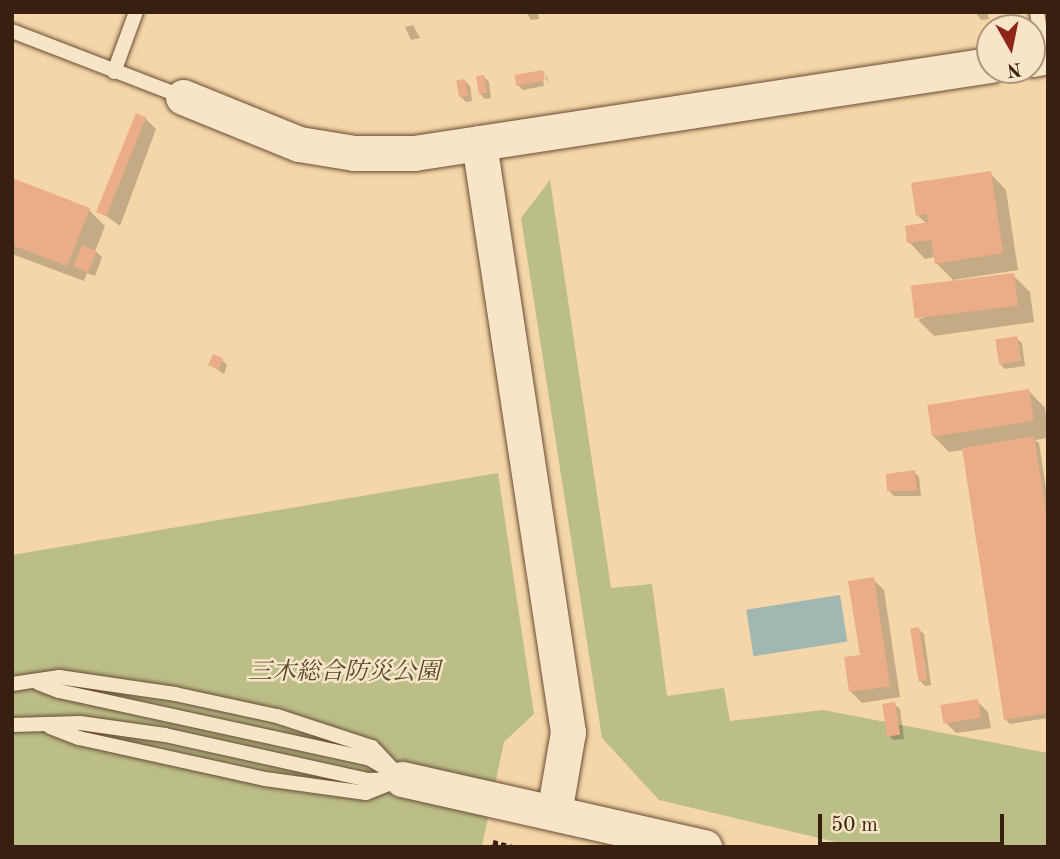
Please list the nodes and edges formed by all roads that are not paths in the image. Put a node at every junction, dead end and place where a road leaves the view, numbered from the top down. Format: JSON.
{"nodes":[{"id":1,"x":136,"y":12,"type":"edge"},
{"id":2,"x":12,"y":31,"type":"edge"},
{"id":3,"x":976,"y":67,"type":"edge"},
{"id":4,"x":114,"y":72,"type":"junction"},
{"id":5,"x":183,"y":97,"type":"joint"},
{"id":6,"x":479,"y":143,"type":"junction"},
{"id":7,"x":37,"y":682,"type":"junction"},
{"id":8,"x":12,"y":684,"type":"edge"},
{"id":9,"x":37,"y":722,"type":"junction"},
{"id":10,"x":12,"y":725,"type":"edge"},
{"id":11,"x":402,"y":779,"type":"junction"},
{"id":12,"x":554,"y":813,"type":"junction"},
{"id":13,"x":704,"y":847,"type":"edge"}],
"edges":[{"from":1,"to":4,"type":"lane"},
{"from":2,"to":4,"type":"lane"},
{"from":3,"to":6,"type":"street"},
{"from":4,"to":5,"type":"lane"},
{"from":5,"to":6,"type":"street"},
{"from":6,"to":12,"type":"street"},
{"from":7,"to":8,"type":"lane"},
{"from":7,"to":11,"type":"lane"},
{"from":7,"to":11,"type":"lane"},
{"from":9,"to":10,"type":"lane"},
{"from":9,"to":11,"type":"lane"},
{"from":9,"to":11,"type":"lane"},
{"from":11,"to":12,"type":"street"},
{"from":12,"to":13,"type":"street"}]}
